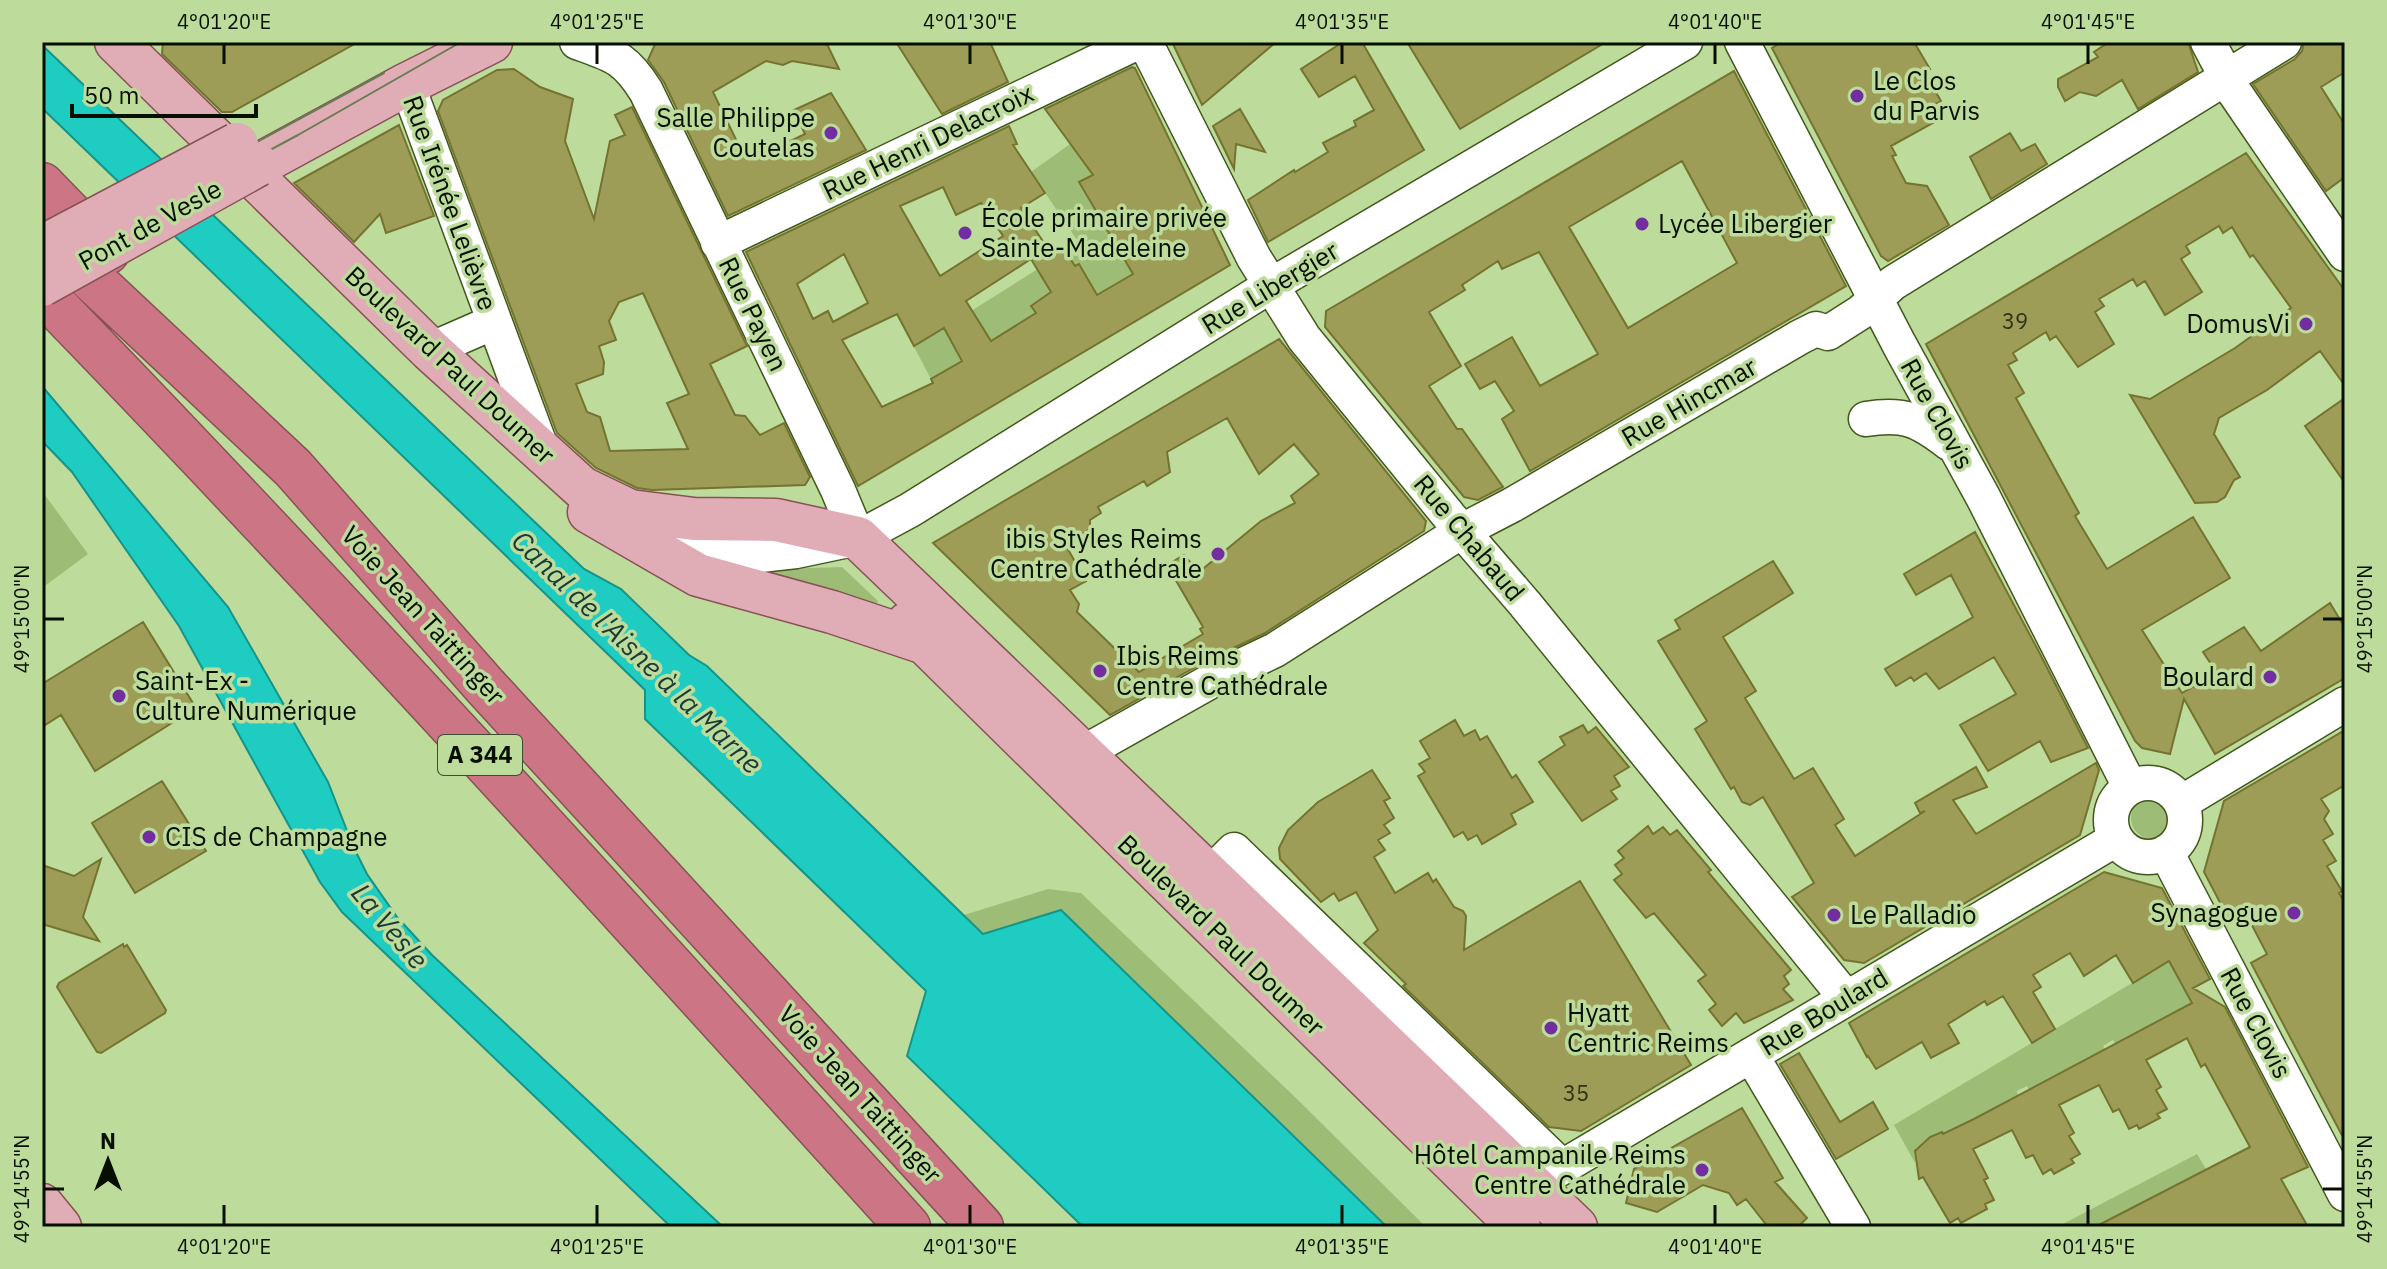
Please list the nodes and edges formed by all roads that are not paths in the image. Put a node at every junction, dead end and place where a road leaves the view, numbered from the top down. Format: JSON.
{"nodes":[{"id":1,"x":424,"y":42,"type":"edge"},
{"id":2,"x":491,"y":42,"type":"edge"},
{"id":3,"x":577,"y":42,"type":"edge"},
{"id":4,"x":1138,"y":42,"type":"edge"},
{"id":5,"x":1145,"y":42,"type":"edge"},
{"id":6,"x":1685,"y":42,"type":"edge"},
{"id":7,"x":1742,"y":42,"type":"edge"},
{"id":8,"x":2208,"y":42,"type":"edge"},
{"id":9,"x":2284,"y":42,"type":"edge"},
{"id":10,"x":113,"y":43,"type":"edge"},
{"id":11,"x":2225,"y":77,"type":"junction"},
{"id":12,"x":407,"y":84,"type":"junction"},
{"id":13,"x":248,"y":154,"type":"junction"},
{"id":14,"x":42,"y":185,"type":"edge"},
{"id":15,"x":42,"y":233,"type":"edge"},
{"id":16,"x":718,"y":243,"type":"junction"},
{"id":17,"x":42,"y":247,"type":"edge"},
{"id":18,"x":2345,"y":254,"type":"edge"},
{"id":19,"x":42,"y":285,"type":"edge"},
{"id":20,"x":1270,"y":286,"type":"junction"},
{"id":21,"x":42,"y":292,"type":"edge"},
{"id":22,"x":1876,"y":298,"type":"junction"},
{"id":23,"x":494,"y":322,"type":"junction"},
{"id":24,"x":430,"y":350,"type":"junction"},
{"id":25,"x":1866,"y":419,"type":"dead end"},
{"id":26,"x":1956,"y":449,"type":"junction"},
{"id":27,"x":543,"y":453,"type":"junction"},
{"id":28,"x":293,"y":468,"type":"junction"},
{"id":29,"x":1462,"y":531,"type":"junction"},
{"id":30,"x":858,"y":538,"type":"junction"},
{"id":31,"x":643,"y":545,"type":"junction"},
{"id":32,"x":925,"y":643,"type":"junction"},
{"id":33,"x":2345,"y":704,"type":"edge"},
{"id":34,"x":1083,"y":753,"type":"junction"},
{"id":35,"x":2130,"y":787,"type":"junction"},
{"id":36,"x":2181,"y":803,"type":"junction"},
{"id":37,"x":2116,"y":839,"type":"junction"},
{"id":38,"x":2166,"y":852,"type":"junction"},
{"id":39,"x":1846,"y":998,"type":"junction"},
{"id":40,"x":1751,"y":1055,"type":"junction"},
{"id":41,"x":1547,"y":1176,"type":"junction"},
{"id":42,"x":2345,"y":1194,"type":"edge"},
{"id":43,"x":42,"y":1205,"type":"edge"},
{"id":44,"x":60,"y":1227,"type":"edge"},
{"id":45,"x":908,"y":1227,"type":"edge"},
{"id":46,"x":981,"y":1227,"type":"edge"},
{"id":47,"x":1519,"y":1227,"type":"edge"},
{"id":48,"x":1576,"y":1227,"type":"edge"},
{"id":49,"x":1853,"y":1227,"type":"edge"}],
"edges":[{"from":1,"to":13,"type":"main road"},
{"from":2,"to":12,"type":"main road"},
{"from":3,"to":16,"type":"street","name":"Rue Payen"},
{"from":4,"to":16,"type":"street","name":"Rue Henri Delacroix"},
{"from":5,"to":20,"type":"street","name":"Rue Chabaud"},
{"from":6,"to":20,"type":"street","name":"Rue Libergier"},
{"from":7,"to":22,"type":"street","name":"Rue Clovis"},
{"from":8,"to":11,"type":"street"},
{"from":9,"to":11,"type":"street","name":"Rue Hincmar"},
{"from":10,"to":24,"type":"main road","name":"Boulevard Paul Doumer"},
{"from":10,"to":31,"type":"main road","name":"Boulevard Paul Doumer"},
{"from":11,"to":18,"type":"street"},
{"from":11,"to":22,"type":"street","name":"Rue Hincmar"},
{"from":12,"to":13,"type":"main road"},
{"from":12,"to":23,"type":"street","name":"Rue Irénée Lelièvre"},
{"from":13,"to":17,"type":"main road","name":"Pont de Vesle","bridge":true},
{"from":13,"to":19,"type":"main road","name":"Pont de Vesle","bridge":true},
{"from":14,"to":28,"type":"highway"},
{"from":15,"to":28,"type":"highway","name":"Voie Jean Taittinger","number":"A 344"},
{"from":16,"to":30,"type":"street","name":"Rue Payen"},
{"from":20,"to":29,"type":"street","name":"Rue Chabaud"},
{"from":20,"to":30,"type":"street","name":"Rue Libergier"},
{"from":21,"to":45,"type":"highway","name":"Voie Jean Taittinger","number":"A 344"},
{"from":22,"to":26,"type":"street","name":"Rue Clovis"},
{"from":22,"to":29,"type":"street","name":"Rue Hincmar"},
{"from":23,"to":24,"type":"street","name":"Rue Irénée Lelièvre"},
{"from":23,"to":27,"type":"street","name":"Rue Irénée Lelièvre"},
{"from":24,"to":27,"type":"main road","name":"Boulevard Paul Doumer"},
{"from":25,"to":26,"type":"street"},
{"from":26,"to":35,"type":"street","name":"Rue Clovis"},
{"from":27,"to":30,"type":"main road","name":"Boulevard Paul Doumer"},
{"from":28,"to":46,"type":"highway","name":"Voie Jean Taittinger","number":"A 344"},
{"from":29,"to":34,"type":"street","name":"Rue Hincmar"},
{"from":29,"to":39,"type":"street","name":"Rue Chabaud"},
{"from":30,"to":31,"type":"street","name":"Boulevard Paul Doumer"},
{"from":30,"to":32,"type":"main road","name":"Boulevard Paul Doumer"},
{"from":30,"to":34,"type":"main road","name":"Boulevard Paul Doumer"},
{"from":31,"to":32,"type":"main road","name":"Boulevard Paul Doumer"},
{"from":32,"to":47,"type":"main road","name":"Boulevard Paul Doumer"},
{"from":33,"to":36,"type":"street"},
{"from":34,"to":41,"type":"main road","name":"Boulevard Paul Doumer"},
{"from":35,"to":36,"type":"street"},
{"from":35,"to":37,"type":"street"},
{"from":36,"to":38,"type":"street"},
{"from":37,"to":38,"type":"street"},
{"from":37,"to":39,"type":"street","name":"Rue Boulard"},
{"from":38,"to":42,"type":"street","name":"Rue Clovis"},
{"from":39,"to":40,"type":"street","name":"Rue Boulard"},
{"from":40,"to":41,"type":"street","name":"Rue Boulard"},
{"from":40,"to":49,"type":"street"},
{"from":41,"to":48,"type":"main road","name":"Boulevard Paul Doumer"},
{"from":43,"to":44,"type":"main road"}]}
